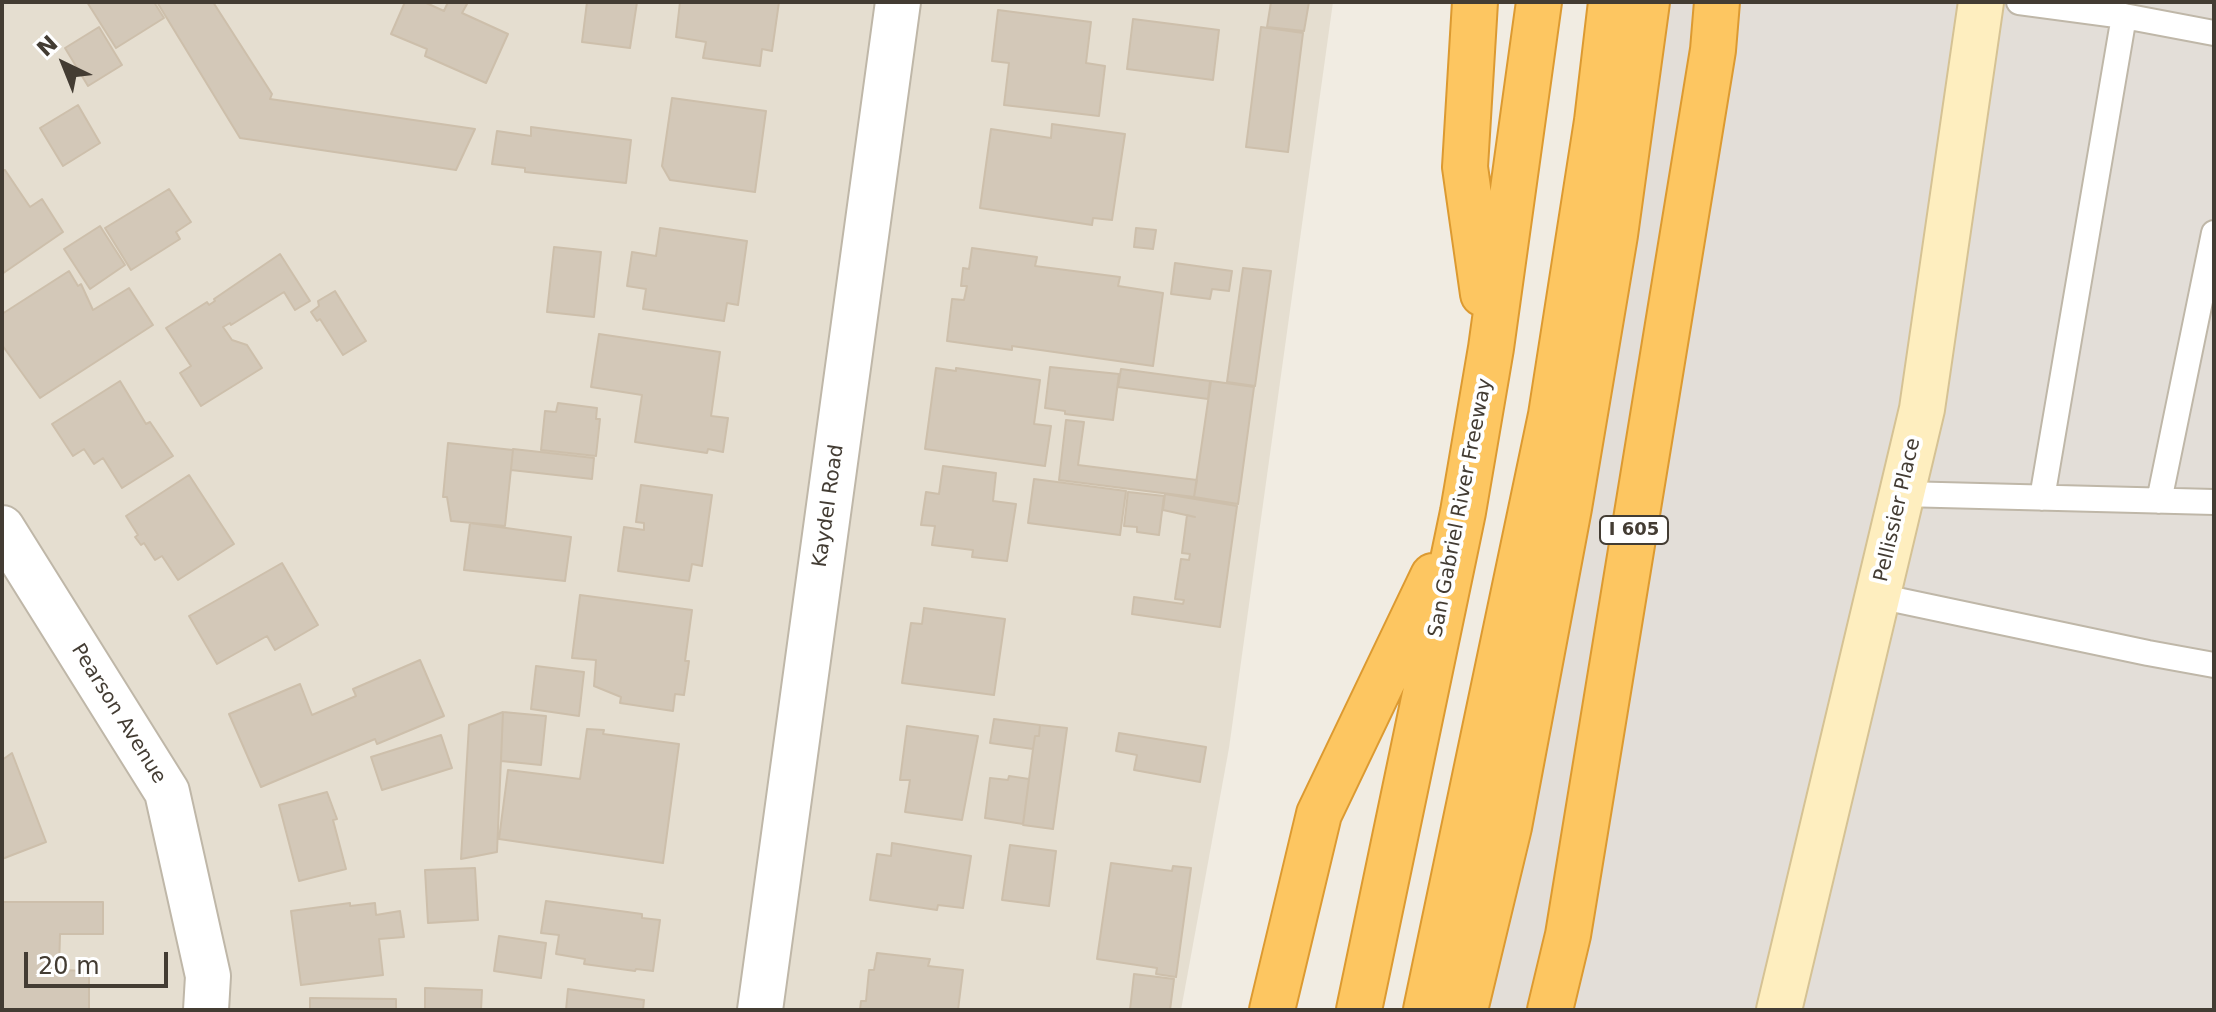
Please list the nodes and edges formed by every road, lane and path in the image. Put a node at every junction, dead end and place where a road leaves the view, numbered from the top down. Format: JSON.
{"nodes":[{"id":1,"x":898,"y":2,"type":"edge"},
{"id":2,"x":1475,"y":2,"type":"edge"},
{"id":3,"x":1539,"y":2,"type":"edge"},
{"id":4,"x":1611,"y":2,"type":"edge"},
{"id":5,"x":1647,"y":2,"type":"edge"},
{"id":6,"x":1717,"y":2,"type":"edge"},
{"id":7,"x":1725,"y":2,"type":"edge"},
{"id":8,"x":1981,"y":2,"type":"edge"},
{"id":9,"x":2019,"y":2,"type":"edge"},
{"id":10,"x":2124,"y":16,"type":"junction"},
{"id":11,"x":2214,"y":33,"type":"edge"},
{"id":12,"x":1713,"y":50,"type":"junction"},
{"id":13,"x":2214,"y":233,"type":"edge"},
{"id":14,"x":1491,"y":348,"type":"junction"},
{"id":15,"x":1902,"y":494,"type":"junction"},
{"id":16,"x":2042,"y":498,"type":"junction"},
{"id":17,"x":2159,"y":501,"type":"junction"},
{"id":18,"x":2214,"y":502,"type":"edge"},
{"id":19,"x":1463,"y":512,"type":"junction"},
{"id":20,"x":2,"y":528,"type":"edge"},
{"id":21,"x":1878,"y":596,"type":"junction"},
{"id":22,"x":2214,"y":665,"type":"edge"},
{"id":23,"x":206,"y":1010,"type":"edge"},
{"id":24,"x":760,"y":1010,"type":"edge"},
{"id":25,"x":1272,"y":1010,"type":"edge"},
{"id":26,"x":1359,"y":1010,"type":"edge"},
{"id":27,"x":1426,"y":1010,"type":"edge"},
{"id":28,"x":1465,"y":1010,"type":"edge"},
{"id":29,"x":1550,"y":1010,"type":"edge"},
{"id":30,"x":1779,"y":1010,"type":"edge"}],
"edges":[{"from":1,"to":24,"type":"street","name":"Kaydel Road"},
{"from":2,"to":14,"type":"highway"},
{"from":3,"to":14,"type":"highway","name":"San Gabriel River Freeway"},
{"from":4,"to":27,"type":"highway"},
{"from":5,"to":28,"type":"highway"},
{"from":6,"to":12,"type":"highway","number":"I 605"},
{"from":7,"to":12,"type":"highway"},
{"from":8,"to":15,"type":"main road","name":"Pellissier Place"},
{"from":9,"to":10,"type":"lane"},
{"from":10,"to":11,"type":"lane"},
{"from":10,"to":16,"type":"lane"},
{"from":12,"to":29,"type":"highway","number":"I 605"},
{"from":13,"to":17,"type":"lane"},
{"from":14,"to":19,"type":"highway","name":"San Gabriel River Freeway"},
{"from":15,"to":16,"type":"lane"},
{"from":15,"to":21,"type":"main road","name":"Pellissier Place"},
{"from":16,"to":17,"type":"lane"},
{"from":17,"to":18,"type":"lane"},
{"from":19,"to":25,"type":"highway"},
{"from":19,"to":26,"type":"highway","name":"San Gabriel River Freeway"},
{"from":20,"to":23,"type":"street","name":"Pearson Avenue"},
{"from":21,"to":22,"type":"lane"},
{"from":21,"to":30,"type":"main road","name":"Pellissier Place"}]}
